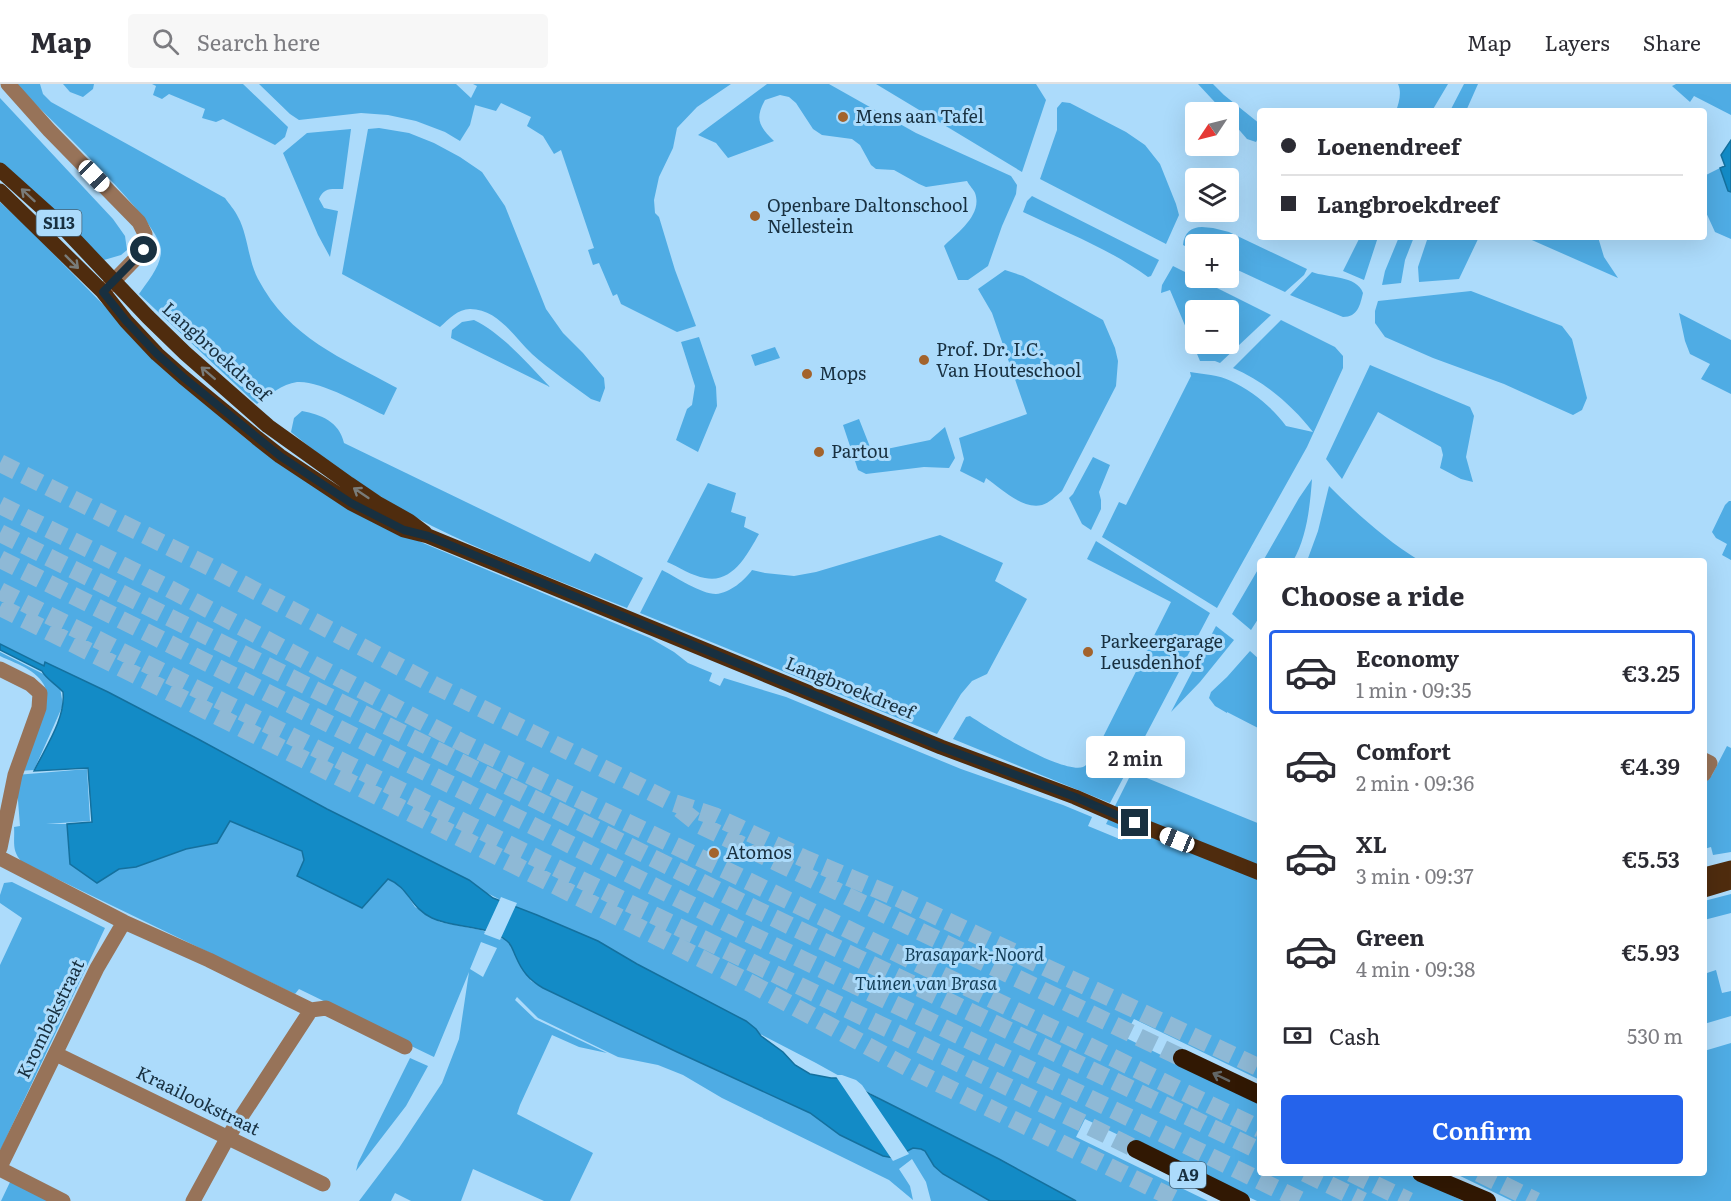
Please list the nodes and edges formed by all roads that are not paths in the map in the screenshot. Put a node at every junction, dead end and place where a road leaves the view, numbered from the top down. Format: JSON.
{"nodes":[{"id":1,"x":8,"y":84,"type":"edge"},
{"id":2,"x":0,"y":170,"type":"edge"},
{"id":3,"x":0,"y":191,"type":"edge"},
{"id":4,"x":114,"y":280,"type":"junction"},
{"id":5,"x":103,"y":292,"type":"junction"},
{"id":6,"x":428,"y":536,"type":"junction"},
{"id":7,"x":0,"y":669,"type":"edge"},
{"id":8,"x":0,"y":848,"type":"edge"},
{"id":9,"x":0,"y":858,"type":"edge"},
{"id":10,"x":1731,"y":868,"type":"edge"},
{"id":11,"x":1257,"y":872,"type":"edge"},
{"id":12,"x":1707,"y":873,"type":"edge"},
{"id":13,"x":1731,"y":882,"type":"edge"},
{"id":14,"x":1707,"y":889,"type":"edge"},
{"id":15,"x":124,"y":922,"type":"junction"},
{"id":16,"x":310,"y":1010,"type":"junction"},
{"id":17,"x":405,"y":1047,"type":"dead end"},
{"id":18,"x":56,"y":1054,"type":"junction"},
{"id":19,"x":1182,"y":1058,"type":"tunnel mouth"},
{"id":20,"x":1257,"y":1094,"type":"edge"},
{"id":21,"x":228,"y":1137,"type":"junction"},
{"id":22,"x":1136,"y":1149,"type":"tunnel mouth"},
{"id":23,"x":0,"y":1168,"type":"edge"},
{"id":24,"x":1428,"y":1176,"type":"edge"},
{"id":25,"x":323,"y":1184,"type":"dead end"},
{"id":26,"x":63,"y":1201,"type":"edge"},
{"id":27,"x":193,"y":1201,"type":"edge"},
{"id":28,"x":1241,"y":1201,"type":"edge"},
{"id":29,"x":1487,"y":1201,"type":"edge"}],
"edges":[{"from":1,"to":4,"type":"street"},
{"from":4,"to":2,"type":"main road","name":"Langbroekdreef","number":"S113","one_way":true},
{"from":3,"to":5,"type":"main road","name":"Langbroekdreef","number":"S113","one_way":true},
{"from":4,"to":5,"type":"street"},
{"from":6,"to":4,"type":"main road","name":"Langbroekdreef","number":"S113","one_way":true},
{"from":5,"to":6,"type":"main road","name":"Langbroekdreef","number":"S113"},
{"from":6,"to":11,"type":"main road","name":"Langbroekdreef","number":"S113"},
{"from":7,"to":8,"type":"street"},
{"from":9,"to":15,"type":"street"},
{"from":10,"to":12,"type":"main road"},
{"from":13,"to":14,"type":"main road"},
{"from":15,"to":16,"type":"street"},
{"from":15,"to":18,"type":"street","name":"Krombekstraat"},
{"from":16,"to":17,"type":"street"},
{"from":16,"to":21,"type":"street"},
{"from":18,"to":21,"type":"street","name":"Kraailookstraat"},
{"from":18,"to":23,"type":"street","name":"Krombekstraat"},
{"from":20,"to":19,"type":"highway","one_way":true},
{"from":21,"to":25,"type":"street","name":"Kraailookstraat"},
{"from":21,"to":27,"type":"street"},
{"from":22,"to":28,"type":"highway","number":"A9"},
{"from":23,"to":26,"type":"street"},
{"from":24,"to":29,"type":"highway"}]}
